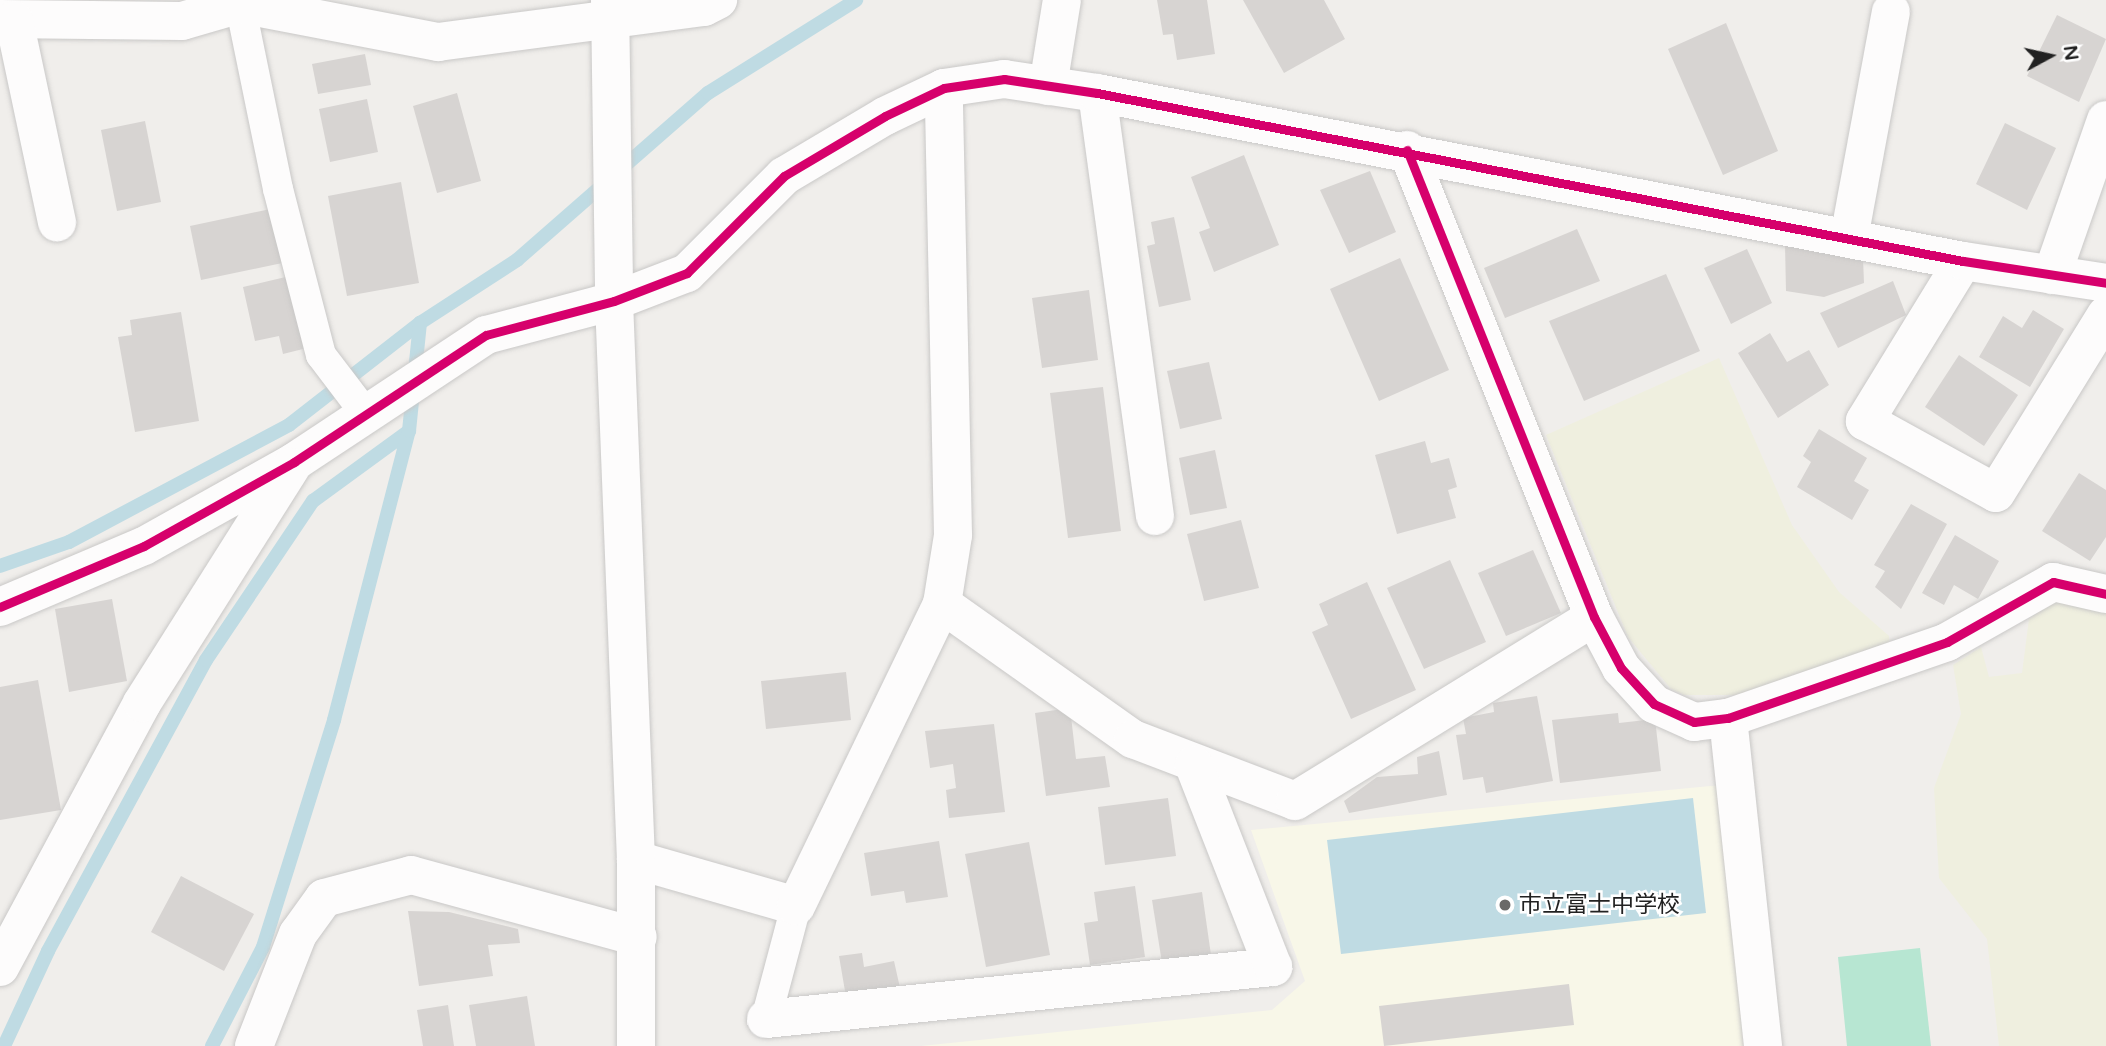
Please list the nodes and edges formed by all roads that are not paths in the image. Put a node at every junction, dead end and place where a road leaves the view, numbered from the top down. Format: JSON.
{"nodes":[{"id":1,"x":718,"y":0,"type":"edge"},
{"id":2,"x":1062,"y":0,"type":"edge"},
{"id":3,"x":240,"y":2,"type":"edge"},
{"id":4,"x":609,"y":9,"type":"edge"},
{"id":5,"x":1891,"y":12,"type":"dead end"},
{"id":6,"x":7,"y":20,"type":"edge"},
{"id":7,"x":1048,"y":86,"type":"junction"},
{"id":8,"x":944,"y":88,"type":"junction"},
{"id":9,"x":1097,"y":93,"type":"junction"},
{"id":10,"x":2106,"y":120,"type":"edge"},
{"id":11,"x":1407,"y":150,"type":"junction"},
{"id":12,"x":57,"y":222,"type":"dead end"},
{"id":13,"x":1849,"y":238,"type":"junction"},
{"id":14,"x":1963,"y":261,"type":"junction"},
{"id":15,"x":2052,"y":275,"type":"junction"},
{"id":16,"x":2106,"y":283,"type":"edge"},
{"id":17,"x":614,"y":301,"type":"junction"},
{"id":18,"x":2106,"y":315,"type":"edge"},
{"id":19,"x":366,"y":414,"type":"junction"},
{"id":20,"x":294,"y":462,"type":"junction"},
{"id":21,"x":1154,"y":516,"type":"dead end"},
{"id":22,"x":2106,"y":594,"type":"edge"},
{"id":23,"x":942,"y":604,"type":"junction"},
{"id":24,"x":0,"y":607,"type":"edge"},
{"id":25,"x":1594,"y":617,"type":"junction"},
{"id":26,"x":1728,"y":718,"type":"junction"},
{"id":27,"x":1194,"y":765,"type":"junction"},
{"id":28,"x":636,"y":860,"type":"junction"},
{"id":29,"x":796,"y":906,"type":"junction"},
{"id":30,"x":638,"y":937,"type":"junction"},
{"id":31,"x":0,"y":967,"type":"edge"},
{"id":32,"x":766,"y":1019,"type":"joint"},
{"id":33,"x":254,"y":1046,"type":"edge"},
{"id":34,"x":636,"y":1046,"type":"edge"},
{"id":35,"x":1763,"y":1046,"type":"edge"}],
"edges":[{"from":1,"to":4,"type":"street"},
{"from":2,"to":7,"type":"street"},
{"from":3,"to":4,"type":"street"},
{"from":3,"to":6,"type":"street"},
{"from":3,"to":19,"type":"lane"},
{"from":4,"to":17,"type":"street"},
{"from":5,"to":13,"type":"street"},
{"from":6,"to":12,"type":"street"},
{"from":7,"to":8,"type":"street"},
{"from":7,"to":9,"type":"street"},
{"from":8,"to":17,"type":"street"},
{"from":8,"to":23,"type":"street"},
{"from":9,"to":11,"type":"street"},
{"from":9,"to":21,"type":"street"},
{"from":10,"to":15,"type":"street"},
{"from":11,"to":13,"type":"street"},
{"from":11,"to":25,"type":"street"},
{"from":13,"to":14,"type":"street"},
{"from":14,"to":15,"type":"street"},
{"from":14,"to":18,"type":"street"},
{"from":15,"to":16,"type":"street"},
{"from":17,"to":19,"type":"street"},
{"from":17,"to":28,"type":"street"},
{"from":19,"to":20,"type":"street"},
{"from":20,"to":24,"type":"street"},
{"from":20,"to":31,"type":"street"},
{"from":22,"to":26,"type":"street"},
{"from":23,"to":27,"type":"street"},
{"from":23,"to":29,"type":"street"},
{"from":25,"to":26,"type":"street"},
{"from":25,"to":27,"type":"street"},
{"from":26,"to":35,"type":"street"},
{"from":27,"to":32,"type":"street"},
{"from":28,"to":29,"type":"street"},
{"from":28,"to":30,"type":"street"},
{"from":29,"to":32,"type":"lane"},
{"from":30,"to":33,"type":"street"},
{"from":30,"to":34,"type":"street"}]}
